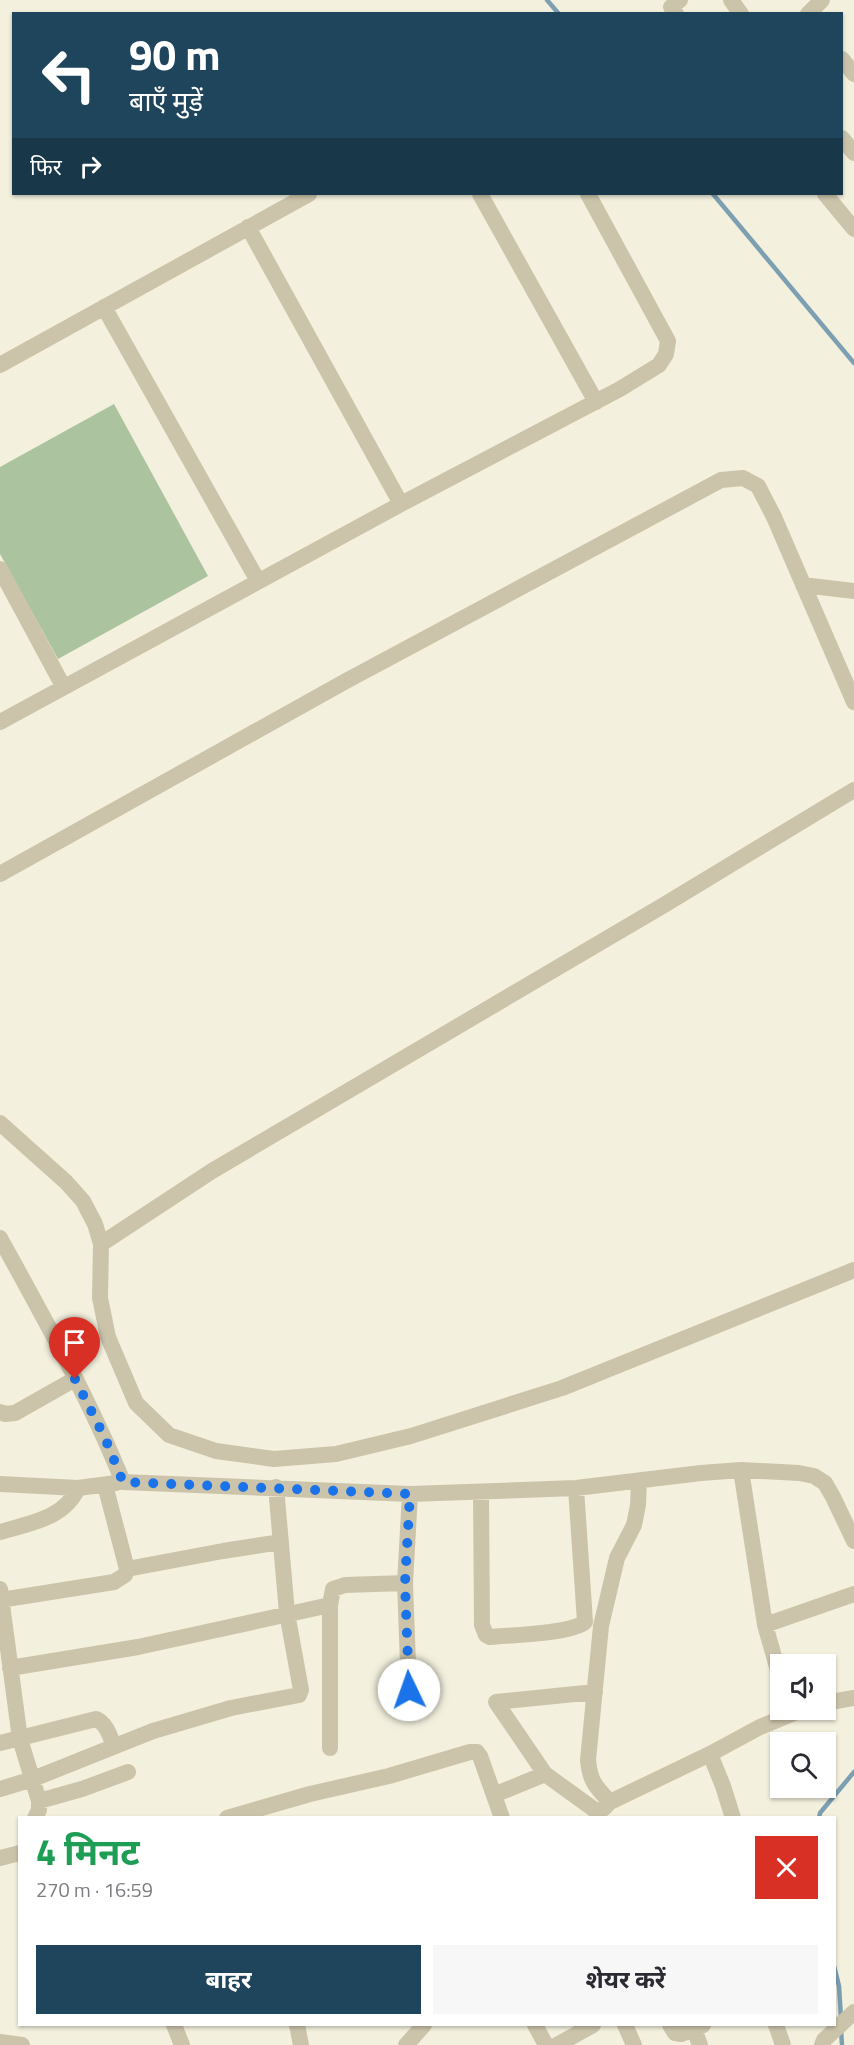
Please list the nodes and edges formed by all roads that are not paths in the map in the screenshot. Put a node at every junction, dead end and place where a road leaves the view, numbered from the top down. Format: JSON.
{"nodes":[{"id":1,"x":822,"y":0,"type":"edge"},
{"id":2,"x":810,"y":12,"type":"edge"},
{"id":3,"x":843,"y":60,"type":"edge"},
{"id":4,"x":854,"y":74,"type":"edge"},
{"id":5,"x":843,"y":139,"type":"edge"},
{"id":6,"x":854,"y":153,"type":"edge"},
{"id":7,"x":307,"y":195,"type":"edge"},
{"id":8,"x":481,"y":195,"type":"edge"},
{"id":9,"x":589,"y":195,"type":"edge"},
{"id":10,"x":826,"y":195,"type":"edge"},
{"id":11,"x":248,"y":227,"type":"junction"},
{"id":12,"x":854,"y":229,"type":"edge"},
{"id":13,"x":104,"y":307,"type":"junction"},
{"id":14,"x":0,"y":364,"type":"edge"},
{"id":15,"x":596,"y":402,"type":"junction"},
{"id":16,"x":401,"y":504,"type":"junction"},
{"id":17,"x":0,"y":569,"type":"edge"},
{"id":18,"x":258,"y":581,"type":"junction"},
{"id":19,"x":803,"y":585,"type":"junction"},
{"id":20,"x":854,"y":591,"type":"edge"},
{"id":21,"x":63,"y":686,"type":"junction"},
{"id":22,"x":854,"y":702,"type":"edge"},
{"id":23,"x":0,"y":722,"type":"edge"},
{"id":24,"x":854,"y":790,"type":"edge"},
{"id":25,"x":0,"y":874,"type":"edge"},
{"id":26,"x":0,"y":1123,"type":"edge"},
{"id":27,"x":0,"y":1238,"type":"edge"},
{"id":28,"x":101,"y":1244,"type":"junction"},
{"id":29,"x":854,"y":1270,"type":"edge"},
{"id":30,"x":75,"y":1379,"type":"junction"},
{"id":31,"x":0,"y":1412,"type":"edge"},
{"id":32,"x":741,"y":1470,"type":"junction"},
{"id":33,"x":123,"y":1482,"type":"junction"},
{"id":34,"x":639,"y":1482,"type":"junction"},
{"id":35,"x":0,"y":1484,"type":"edge"},
{"id":36,"x":105,"y":1485,"type":"junction"},
{"id":37,"x":276,"y":1487,"type":"junction"},
{"id":38,"x":78,"y":1488,"type":"junction"},
{"id":39,"x":576,"y":1488,"type":"junction"},
{"id":40,"x":481,"y":1492,"type":"junction"},
{"id":41,"x":410,"y":1494,"type":"junction"},
{"id":42,"x":0,"y":1532,"type":"edge"},
{"id":43,"x":854,"y":1541,"type":"edge"},
{"id":44,"x":281,"y":1542,"type":"junction"},
{"id":45,"x":127,"y":1569,"type":"junction"},
{"id":46,"x":405,"y":1583,"type":"junction"},
{"id":47,"x":854,"y":1594,"type":"edge"},
{"id":48,"x":0,"y":1596,"type":"edge"},
{"id":49,"x":330,"y":1605,"type":"junction"},
{"id":50,"x":287,"y":1613,"type":"junction"},
{"id":51,"x":765,"y":1625,"type":"junction"},
{"id":52,"x":773,"y":1654,"type":"edge"},
{"id":53,"x":7,"y":1673,"type":"edge"},
{"id":54,"x":409,"y":1690,"type":"dead end"},
{"id":55,"x":596,"y":1692,"type":"junction"},
{"id":56,"x":854,"y":1698,"type":"edge"},
{"id":57,"x":836,"y":1701,"type":"edge"},
{"id":58,"x":776,"y":1720,"type":"edge"},
{"id":59,"x":20,"y":1739,"type":"junction"},
{"id":60,"x":0,"y":1743,"type":"edge"},
{"id":61,"x":114,"y":1746,"type":"junction"},
{"id":62,"x":330,"y":1748,"type":"dead end"},
{"id":63,"x":710,"y":1754,"type":"junction"},
{"id":64,"x":128,"y":1772,"type":"dead end"},
{"id":65,"x":545,"y":1774,"type":"junction"},
{"id":66,"x":33,"y":1779,"type":"junction"},
{"id":67,"x":0,"y":1789,"type":"edge"},
{"id":68,"x":494,"y":1795,"type":"junction"},
{"id":69,"x":601,"y":1811,"type":"edge"},
{"id":70,"x":36,"y":1812,"type":"edge"},
{"id":71,"x":234,"y":1816,"type":"edge"},
{"id":72,"x":501,"y":1816,"type":"edge"},
{"id":73,"x":732,"y":1816,"type":"edge"},
{"id":74,"x":18,"y":1854,"type":"edge"},
{"id":75,"x":0,"y":1858,"type":"edge"},
{"id":76,"x":174,"y":2026,"type":"edge"},
{"id":77,"x":297,"y":2026,"type":"edge"},
{"id":78,"x":423,"y":2026,"type":"edge"},
{"id":79,"x":536,"y":2026,"type":"edge"},
{"id":80,"x":591,"y":2026,"type":"edge"},
{"id":81,"x":625,"y":2026,"type":"edge"},
{"id":82,"x":671,"y":2026,"type":"edge"},
{"id":83,"x":776,"y":2026,"type":"edge"},
{"id":84,"x":699,"y":2033,"type":"edge"},
{"id":85,"x":0,"y":2042,"type":"edge"},
{"id":86,"x":22,"y":2045,"type":"edge"},
{"id":87,"x":182,"y":2045,"type":"edge"},
{"id":88,"x":302,"y":2045,"type":"edge"},
{"id":89,"x":406,"y":2045,"type":"edge"},
{"id":90,"x":546,"y":2045,"type":"edge"},
{"id":91,"x":557,"y":2045,"type":"edge"},
{"id":92,"x":634,"y":2045,"type":"edge"},
{"id":93,"x":783,"y":2045,"type":"edge"}],
"edges":[{"from":1,"to":2,"type":"street"},
{"from":3,"to":4,"type":"street"},
{"from":5,"to":6,"type":"street"},
{"from":7,"to":11,"type":"street"},
{"from":8,"to":15,"type":"street"},
{"from":9,"to":15,"type":"street"},
{"from":10,"to":12,"type":"street"},
{"from":11,"to":13,"type":"street"},
{"from":11,"to":16,"type":"street"},
{"from":13,"to":14,"type":"street"},
{"from":13,"to":18,"type":"street"},
{"from":15,"to":16,"type":"street"},
{"from":16,"to":18,"type":"street"},
{"from":17,"to":21,"type":"street"},
{"from":18,"to":21,"type":"street"},
{"from":19,"to":20,"type":"street"},
{"from":19,"to":22,"type":"street"},
{"from":19,"to":25,"type":"street"},
{"from":21,"to":23,"type":"street"},
{"from":24,"to":28,"type":"street"},
{"from":26,"to":28,"type":"street"},
{"from":27,"to":30,"type":"street"},
{"from":28,"to":29,"type":"street"},
{"from":30,"to":31,"type":"street"},
{"from":30,"to":33,"type":"street"},
{"from":32,"to":34,"type":"street"},
{"from":32,"to":43,"type":"street"},
{"from":32,"to":51,"type":"street"},
{"from":33,"to":36,"type":"street"},
{"from":33,"to":37,"type":"street"},
{"from":34,"to":39,"type":"street"},
{"from":34,"to":55,"type":"street"},
{"from":35,"to":38,"type":"street"},
{"from":36,"to":38,"type":"street"},
{"from":36,"to":45,"type":"street"},
{"from":37,"to":41,"type":"street"},
{"from":37,"to":44,"type":"street"},
{"from":38,"to":42,"type":"street"},
{"from":39,"to":40,"type":"street"},
{"from":39,"to":40,"type":"street"},
{"from":40,"to":41,"type":"street"},
{"from":41,"to":46,"type":"street"},
{"from":44,"to":45,"type":"street"},
{"from":44,"to":50,"type":"street"},
{"from":45,"to":48,"type":"street"},
{"from":46,"to":49,"type":"street"},
{"from":46,"to":54,"type":"street"},
{"from":47,"to":51,"type":"street"},
{"from":48,"to":53,"type":"street"},
{"from":49,"to":50,"type":"street"},
{"from":49,"to":62,"type":"street"},
{"from":50,"to":53,"type":"street"},
{"from":50,"to":61,"type":"street"},
{"from":51,"to":52,"type":"street"},
{"from":53,"to":59,"type":"street"},
{"from":55,"to":65,"type":"street"},
{"from":55,"to":69,"type":"street"},
{"from":56,"to":57,"type":"street"},
{"from":58,"to":63,"type":"street"},
{"from":59,"to":60,"type":"street"},
{"from":59,"to":61,"type":"street"},
{"from":59,"to":66,"type":"street"},
{"from":61,"to":66,"type":"street"},
{"from":63,"to":69,"type":"street"},
{"from":63,"to":73,"type":"street"},
{"from":64,"to":70,"type":"street"},
{"from":65,"to":68,"type":"street"},
{"from":65,"to":69,"type":"street"},
{"from":66,"to":67,"type":"street"},
{"from":66,"to":70,"type":"street"},
{"from":68,"to":71,"type":"street"},
{"from":68,"to":72,"type":"street"},
{"from":74,"to":75,"type":"street"},
{"from":76,"to":87,"type":"street"},
{"from":77,"to":88,"type":"street"},
{"from":78,"to":89,"type":"street"},
{"from":79,"to":90,"type":"street"},
{"from":80,"to":91,"type":"street"},
{"from":81,"to":92,"type":"street"},
{"from":82,"to":84,"type":"street"},
{"from":83,"to":93,"type":"street"},
{"from":85,"to":86,"type":"street"}]}
